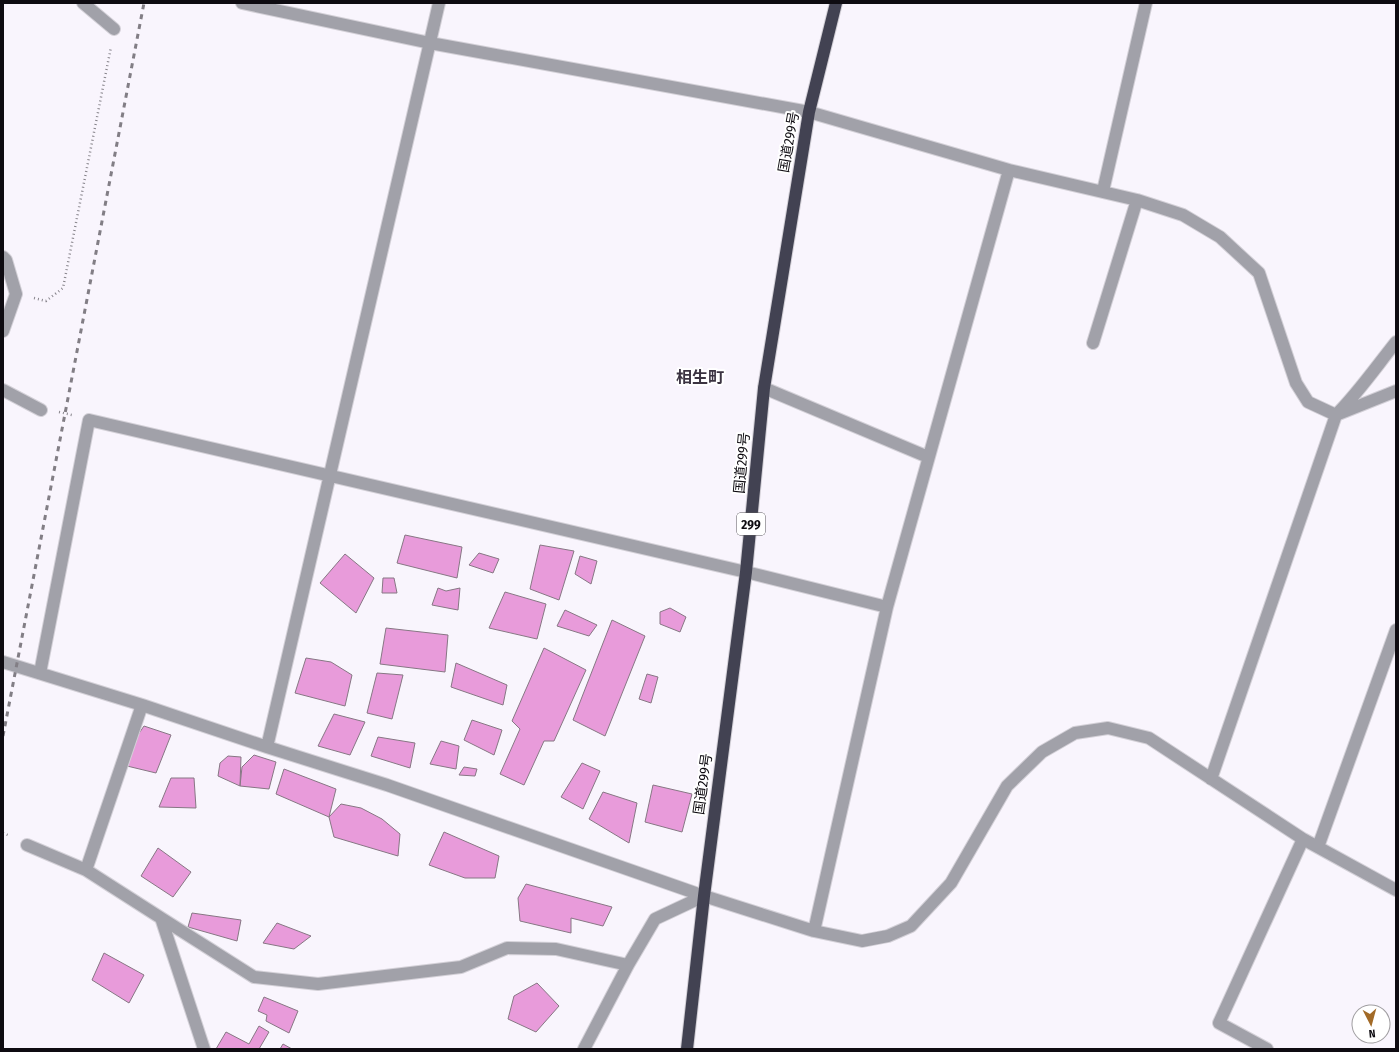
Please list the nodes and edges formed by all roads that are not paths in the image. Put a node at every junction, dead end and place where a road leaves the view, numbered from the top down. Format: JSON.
{"nodes":[{"id":1,"x":83,"y":3,"type":"edge"},
{"id":2,"x":242,"y":3,"type":"edge"},
{"id":3,"x":439,"y":3,"type":"edge"},
{"id":4,"x":836,"y":3,"type":"edge"},
{"id":5,"x":1146,"y":3,"type":"edge"},
{"id":6,"x":114,"y":29,"type":"road end"},
{"id":7,"x":430,"y":43,"type":"junction"},
{"id":8,"x":808,"y":112,"type":"junction"},
{"id":9,"x":1009,"y":170,"type":"junction"},
{"id":10,"x":1103,"y":192,"type":"junction"},
{"id":11,"x":1137,"y":200,"type":"junction"},
{"id":12,"x":3,"y":257,"type":"edge"},
{"id":13,"x":3,"y":331,"type":"edge"},
{"id":14,"x":1396,"y":342,"type":"edge"},
{"id":15,"x":1093,"y":343,"type":"dead end"},
{"id":16,"x":764,"y":388,"type":"junction"},
{"id":17,"x":3,"y":390,"type":"edge"},
{"id":18,"x":1396,"y":391,"type":"edge"},
{"id":19,"x":41,"y":410,"type":"road end"},
{"id":20,"x":1336,"y":416,"type":"junction"},
{"id":21,"x":928,"y":458,"type":"junction"},
{"id":22,"x":329,"y":476,"type":"junction"},
{"id":23,"x":746,"y":572,"type":"junction"},
{"id":24,"x":887,"y":607,"type":"junction"},
{"id":25,"x":1396,"y":630,"type":"edge"},
{"id":26,"x":3,"y":662,"type":"edge"},
{"id":27,"x":40,"y":673,"type":"junction"},
{"id":28,"x":142,"y":704,"type":"junction"},
{"id":29,"x":267,"y":747,"type":"junction"},
{"id":30,"x":1211,"y":779,"type":"junction"},
{"id":31,"x":1303,"y":838,"type":"junction"},
{"id":32,"x":27,"y":845,"type":"dead end"},
{"id":33,"x":1318,"y":847,"type":"junction"},
{"id":34,"x":86,"y":870,"type":"junction"},
{"id":35,"x":1396,"y":890,"type":"edge"},
{"id":36,"x":704,"y":896,"type":"junction"},
{"id":37,"x":162,"y":918,"type":"junction"},
{"id":38,"x":814,"y":931,"type":"junction"},
{"id":39,"x":628,"y":965,"type":"junction"},
{"id":40,"x":204,"y":1049,"type":"edge"},
{"id":41,"x":584,"y":1049,"type":"edge"},
{"id":42,"x":687,"y":1049,"type":"edge"},
{"id":43,"x":1267,"y":1049,"type":"edge"}],
"edges":[{"from":1,"to":6,"type":"street"},
{"from":2,"to":7,"type":"street"},
{"from":3,"to":7,"type":"street"},
{"from":4,"to":8,"type":"highway","name":"国道299号","number":"299"},
{"from":5,"to":10,"type":"street"},
{"from":7,"to":8,"type":"street"},
{"from":7,"to":22,"type":"street"},
{"from":8,"to":9,"type":"street"},
{"from":8,"to":16,"type":"highway","name":"国道299号","number":"299"},
{"from":9,"to":10,"type":"street"},
{"from":9,"to":21,"type":"street"},
{"from":10,"to":11,"type":"street"},
{"from":11,"to":15,"type":"street"},
{"from":11,"to":20,"type":"street"},
{"from":12,"to":13,"type":"street"},
{"from":14,"to":20,"type":"street"},
{"from":16,"to":21,"type":"street"},
{"from":16,"to":23,"type":"highway","name":"国道299号","number":"299"},
{"from":17,"to":19,"type":"street"},
{"from":18,"to":20,"type":"street"},
{"from":20,"to":30,"type":"street"},
{"from":21,"to":24,"type":"street"},
{"from":22,"to":23,"type":"street"},
{"from":22,"to":27,"type":"street"},
{"from":22,"to":29,"type":"street"},
{"from":23,"to":24,"type":"street"},
{"from":23,"to":36,"type":"highway","name":"国道299号","number":"299"},
{"from":24,"to":38,"type":"street"},
{"from":25,"to":33,"type":"street"},
{"from":26,"to":27,"type":"street"},
{"from":27,"to":28,"type":"street"},
{"from":28,"to":29,"type":"street"},
{"from":28,"to":34,"type":"street"},
{"from":29,"to":36,"type":"street"},
{"from":30,"to":31,"type":"street"},
{"from":30,"to":38,"type":"street"},
{"from":31,"to":33,"type":"street"},
{"from":31,"to":43,"type":"street"},
{"from":32,"to":34,"type":"street"},
{"from":33,"to":35,"type":"street"},
{"from":34,"to":37,"type":"street"},
{"from":36,"to":38,"type":"street"},
{"from":36,"to":39,"type":"street"},
{"from":36,"to":42,"type":"highway","name":"国道299号","number":"299"},
{"from":37,"to":39,"type":"street"},
{"from":37,"to":40,"type":"street"},
{"from":39,"to":41,"type":"street"}]}
